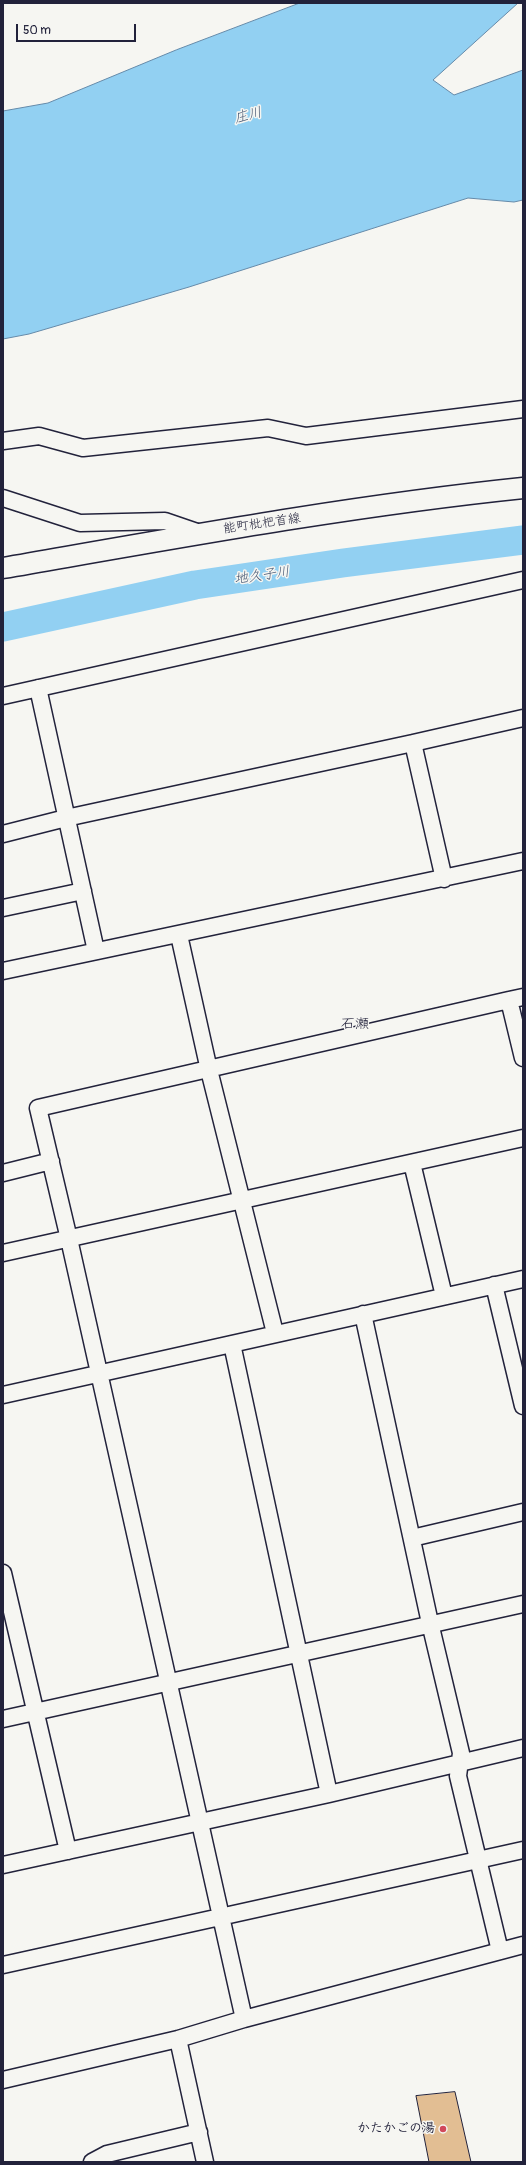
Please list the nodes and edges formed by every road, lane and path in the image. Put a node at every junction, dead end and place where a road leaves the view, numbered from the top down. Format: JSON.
{"nodes":[{"id":1,"x":523,"y":409,"type":"edge"},
{"id":2,"x":3,"y":441,"type":"edge"},
{"id":3,"x":523,"y":488,"type":"edge"},
{"id":4,"x":3,"y":498,"type":"edge"},
{"id":5,"x":200,"y":533,"type":"junction"},
{"id":6,"x":3,"y":568,"type":"edge"},
{"id":7,"x":523,"y":580,"type":"edge"},
{"id":8,"x":38,"y":688,"type":"junction"},
{"id":9,"x":3,"y":696,"type":"edge"},
{"id":10,"x":523,"y":718,"type":"edge"},
{"id":11,"x":413,"y":743,"type":"junction"},
{"id":12,"x":66,"y":818,"type":"junction"},
{"id":13,"x":3,"y":834,"type":"edge"},
{"id":14,"x":523,"y":861,"type":"edge"},
{"id":15,"x":444,"y":879,"type":"junction"},
{"id":16,"x":83,"y":891,"type":"junction"},
{"id":17,"x":3,"y":908,"type":"edge"},
{"id":18,"x":179,"y":934,"type":"junction"},
{"id":19,"x":96,"y":951,"type":"junction"},
{"id":20,"x":3,"y":971,"type":"edge"},
{"id":21,"x":516,"y":999,"type":"edge"},
{"id":22,"x":523,"y":1058,"type":"edge"},
{"id":23,"x":209,"y":1070,"type":"junction"},
{"id":24,"x":523,"y":1138,"type":"edge"},
{"id":25,"x":50,"y":1161,"type":"junction"},
{"id":26,"x":412,"y":1163,"type":"junction"},
{"id":27,"x":3,"y":1172,"type":"edge"},
{"id":28,"x":242,"y":1201,"type":"junction"},
{"id":29,"x":69,"y":1239,"type":"junction"},
{"id":30,"x":3,"y":1254,"type":"edge"},
{"id":31,"x":523,"y":1279,"type":"edge"},
{"id":32,"x":494,"y":1285,"type":"junction"},
{"id":33,"x":444,"y":1296,"type":"junction"},
{"id":34,"x":363,"y":1314,"type":"junction"},
{"id":35,"x":275,"y":1333,"type":"junction"},
{"id":36,"x":232,"y":1344,"type":"junction"},
{"id":37,"x":100,"y":1373,"type":"junction"},
{"id":38,"x":3,"y":1395,"type":"edge"},
{"id":39,"x":523,"y":1406,"type":"edge"},
{"id":40,"x":523,"y":1512,"type":"edge"},
{"id":41,"x":412,"y":1538,"type":"junction"},
{"id":42,"x":3,"y":1574,"type":"edge"},
{"id":43,"x":523,"y":1604,"type":"edge"},
{"id":44,"x":430,"y":1623,"type":"junction"},
{"id":45,"x":299,"y":1653,"type":"junction"},
{"id":46,"x":169,"y":1682,"type":"junction"},
{"id":47,"x":34,"y":1712,"type":"junction"},
{"id":48,"x":3,"y":1719,"type":"edge"},
{"id":49,"x":523,"y":1748,"type":"edge"},
{"id":50,"x":460,"y":1764,"type":"junction"},
{"id":51,"x":329,"y":1794,"type":"junction"},
{"id":52,"x":199,"y":1823,"type":"junction"},
{"id":53,"x":523,"y":1850,"type":"edge"},
{"id":54,"x":68,"y":1851,"type":"junction"},
{"id":55,"x":476,"y":1861,"type":"junction"},
{"id":56,"x":3,"y":1865,"type":"edge"},
{"id":57,"x":220,"y":1918,"type":"junction"},
{"id":58,"x":523,"y":1945,"type":"edge"},
{"id":59,"x":500,"y":1951,"type":"junction"},
{"id":60,"x":3,"y":1965,"type":"edge"},
{"id":61,"x":244,"y":2019,"type":"junction"},
{"id":62,"x":178,"y":2039,"type":"junction"},
{"id":63,"x":3,"y":2080,"type":"edge"},
{"id":64,"x":199,"y":2132,"type":"junction"},
{"id":65,"x":92,"y":2162,"type":"edge"},
{"id":66,"x":205,"y":2162,"type":"edge"}],
"edges":[{"from":1,"to":2,"type":"street"},
{"from":3,"to":5,"type":"main road","name":"能町枇杷首線"},
{"from":4,"to":5,"type":"street"},
{"from":5,"to":6,"type":"main road","name":"能町枇杷首線"},
{"from":7,"to":8,"type":"street"},
{"from":8,"to":9,"type":"street"},
{"from":8,"to":12,"type":"street"},
{"from":10,"to":11,"type":"street"},
{"from":11,"to":12,"type":"street"},
{"from":11,"to":15,"type":"street"},
{"from":12,"to":13,"type":"street"},
{"from":12,"to":16,"type":"street"},
{"from":14,"to":15,"type":"street"},
{"from":15,"to":18,"type":"street"},
{"from":16,"to":17,"type":"street"},
{"from":16,"to":19,"type":"street"},
{"from":18,"to":19,"type":"street"},
{"from":18,"to":23,"type":"street"},
{"from":19,"to":20,"type":"street"},
{"from":21,"to":22,"type":"street"},
{"from":21,"to":23,"type":"street"},
{"from":23,"to":25,"type":"street"},
{"from":23,"to":28,"type":"street"},
{"from":24,"to":26,"type":"street"},
{"from":25,"to":27,"type":"street"},
{"from":25,"to":29,"type":"street"},
{"from":26,"to":28,"type":"street"},
{"from":26,"to":33,"type":"street"},
{"from":28,"to":29,"type":"street"},
{"from":28,"to":35,"type":"street"},
{"from":29,"to":30,"type":"street"},
{"from":29,"to":37,"type":"street"},
{"from":31,"to":32,"type":"street"},
{"from":32,"to":33,"type":"street"},
{"from":32,"to":39,"type":"street"},
{"from":33,"to":34,"type":"street"},
{"from":34,"to":35,"type":"street"},
{"from":34,"to":41,"type":"street"},
{"from":35,"to":36,"type":"street"},
{"from":36,"to":37,"type":"street"},
{"from":36,"to":45,"type":"street"},
{"from":37,"to":38,"type":"street"},
{"from":37,"to":46,"type":"street"},
{"from":40,"to":41,"type":"street"},
{"from":41,"to":44,"type":"street"},
{"from":42,"to":47,"type":"street"},
{"from":43,"to":44,"type":"street"},
{"from":44,"to":45,"type":"street"},
{"from":44,"to":50,"type":"street"},
{"from":45,"to":46,"type":"street"},
{"from":45,"to":51,"type":"street"},
{"from":46,"to":47,"type":"street"},
{"from":46,"to":52,"type":"street"},
{"from":47,"to":48,"type":"street"},
{"from":47,"to":54,"type":"street"},
{"from":49,"to":50,"type":"street"},
{"from":50,"to":51,"type":"street"},
{"from":50,"to":55,"type":"street"},
{"from":51,"to":52,"type":"street"},
{"from":52,"to":54,"type":"street"},
{"from":52,"to":57,"type":"street"},
{"from":53,"to":55,"type":"street"},
{"from":54,"to":56,"type":"street"},
{"from":55,"to":57,"type":"street"},
{"from":55,"to":59,"type":"street"},
{"from":57,"to":60,"type":"street"},
{"from":57,"to":61,"type":"street"},
{"from":58,"to":59,"type":"street"},
{"from":59,"to":61,"type":"street"},
{"from":61,"to":62,"type":"street"},
{"from":62,"to":63,"type":"street"},
{"from":62,"to":64,"type":"street"},
{"from":64,"to":65,"type":"street"},
{"from":64,"to":66,"type":"street"}]}
